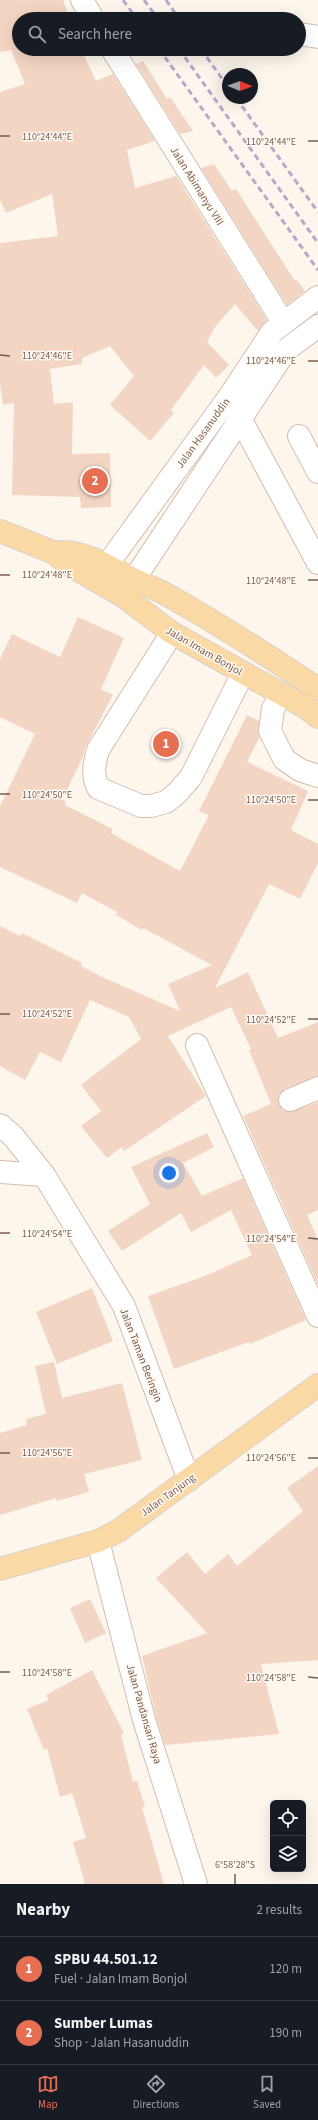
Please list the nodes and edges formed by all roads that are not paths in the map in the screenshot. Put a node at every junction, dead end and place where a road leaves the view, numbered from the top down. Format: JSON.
{"nodes":[{"id":1,"x":82,"y":0,"type":"edge"},
{"id":2,"x":90,"y":12,"type":"edge"},
{"id":3,"x":306,"y":35,"type":"edge"},
{"id":4,"x":318,"y":37,"type":"edge"},
{"id":5,"x":116,"y":56,"type":"edge"},
{"id":6,"x":318,"y":297,"type":"edge"},
{"id":7,"x":283,"y":322,"type":"junction"},
{"id":8,"x":318,"y":326,"type":"edge"},
{"id":9,"x":229,"y":397,"type":"junction"},
{"id":10,"x":240,"y":418,"type":"junction"},
{"id":11,"x":299,"y":436,"type":"dead end"},
{"id":12,"x":318,"y":472,"type":"edge"},
{"id":13,"x":0,"y":532,"type":"edge"},
{"id":14,"x":318,"y":564,"type":"edge"},
{"id":15,"x":102,"y":573,"type":"junction"},
{"id":16,"x":128,"y":587,"type":"junction"},
{"id":17,"x":172,"y":633,"type":"junction"},
{"id":18,"x":243,"y":673,"type":"junction"},
{"id":19,"x":318,"y":689,"type":"edge"},
{"id":20,"x":281,"y":693,"type":"junction"},
{"id":21,"x":318,"y":716,"type":"edge"},
{"id":22,"x":318,"y":776,"type":"edge"},
{"id":23,"x":197,"y":1045,"type":"dead end"},
{"id":24,"x":318,"y":1088,"type":"edge"},
{"id":25,"x":290,"y":1100,"type":"dead end"},
{"id":26,"x":0,"y":1126,"type":"edge"},
{"id":27,"x":0,"y":1172,"type":"edge"},
{"id":28,"x":44,"y":1175,"type":"junction"},
{"id":29,"x":318,"y":1316,"type":"edge"},
{"id":30,"x":318,"y":1385,"type":"edge"},
{"id":31,"x":189,"y":1480,"type":"junction"},
{"id":32,"x":98,"y":1541,"type":"junction"},
{"id":33,"x":0,"y":1569,"type":"edge"},
{"id":34,"x":196,"y":1884,"type":"edge"}],
"edges":[{"from":1,"to":2,"type":"street"},
{"from":3,"to":4,"type":"street"},
{"from":5,"to":7,"type":"street","name":"Jalan Abimanyu VIII"},
{"from":6,"to":7,"type":"street","name":"Jalan Hasanuddin"},
{"from":7,"to":9,"type":"street","name":"Jalan Hasanuddin"},
{"from":8,"to":10,"type":"street","name":"Jalan Hasanuddin"},
{"from":9,"to":10,"type":"street"},
{"from":9,"to":15,"type":"street","name":"Jalan Hasanuddin"},
{"from":10,"to":14,"type":"street"},
{"from":10,"to":16,"type":"street","name":"Jalan Hasanuddin"},
{"from":11,"to":12,"type":"street"},
{"from":13,"to":15,"type":"main road","name":"Jalan Imam Bonjol"},
{"from":15,"to":16,"type":"main road","name":"Jalan Imam Bonjol"},
{"from":16,"to":17,"type":"main road","name":"Jalan Imam Bonjol"},
{"from":16,"to":19,"type":"main road","name":"Jalan Imam Bonjol"},
{"from":17,"to":18,"type":"main road","name":"Jalan Imam Bonjol"},
{"from":17,"to":18,"type":"street"},
{"from":18,"to":20,"type":"main road","name":"Jalan Imam Bonjol"},
{"from":20,"to":21,"type":"main road","name":"Jalan Imam Bonjol"},
{"from":20,"to":22,"type":"street"},
{"from":23,"to":29,"type":"street"},
{"from":24,"to":25,"type":"street"},
{"from":26,"to":28,"type":"street","name":"Jalan Taman Beringin"},
{"from":27,"to":28,"type":"street"},
{"from":28,"to":31,"type":"street","name":"Jalan Taman Beringin"},
{"from":30,"to":31,"type":"main road","name":"Jalan Tanjung"},
{"from":31,"to":32,"type":"main road","name":"Jalan Tanjung"},
{"from":32,"to":33,"type":"main road","name":"Jalan Tanjung"},
{"from":32,"to":34,"type":"street","name":"Jalan Pandansari Raya"}]}
